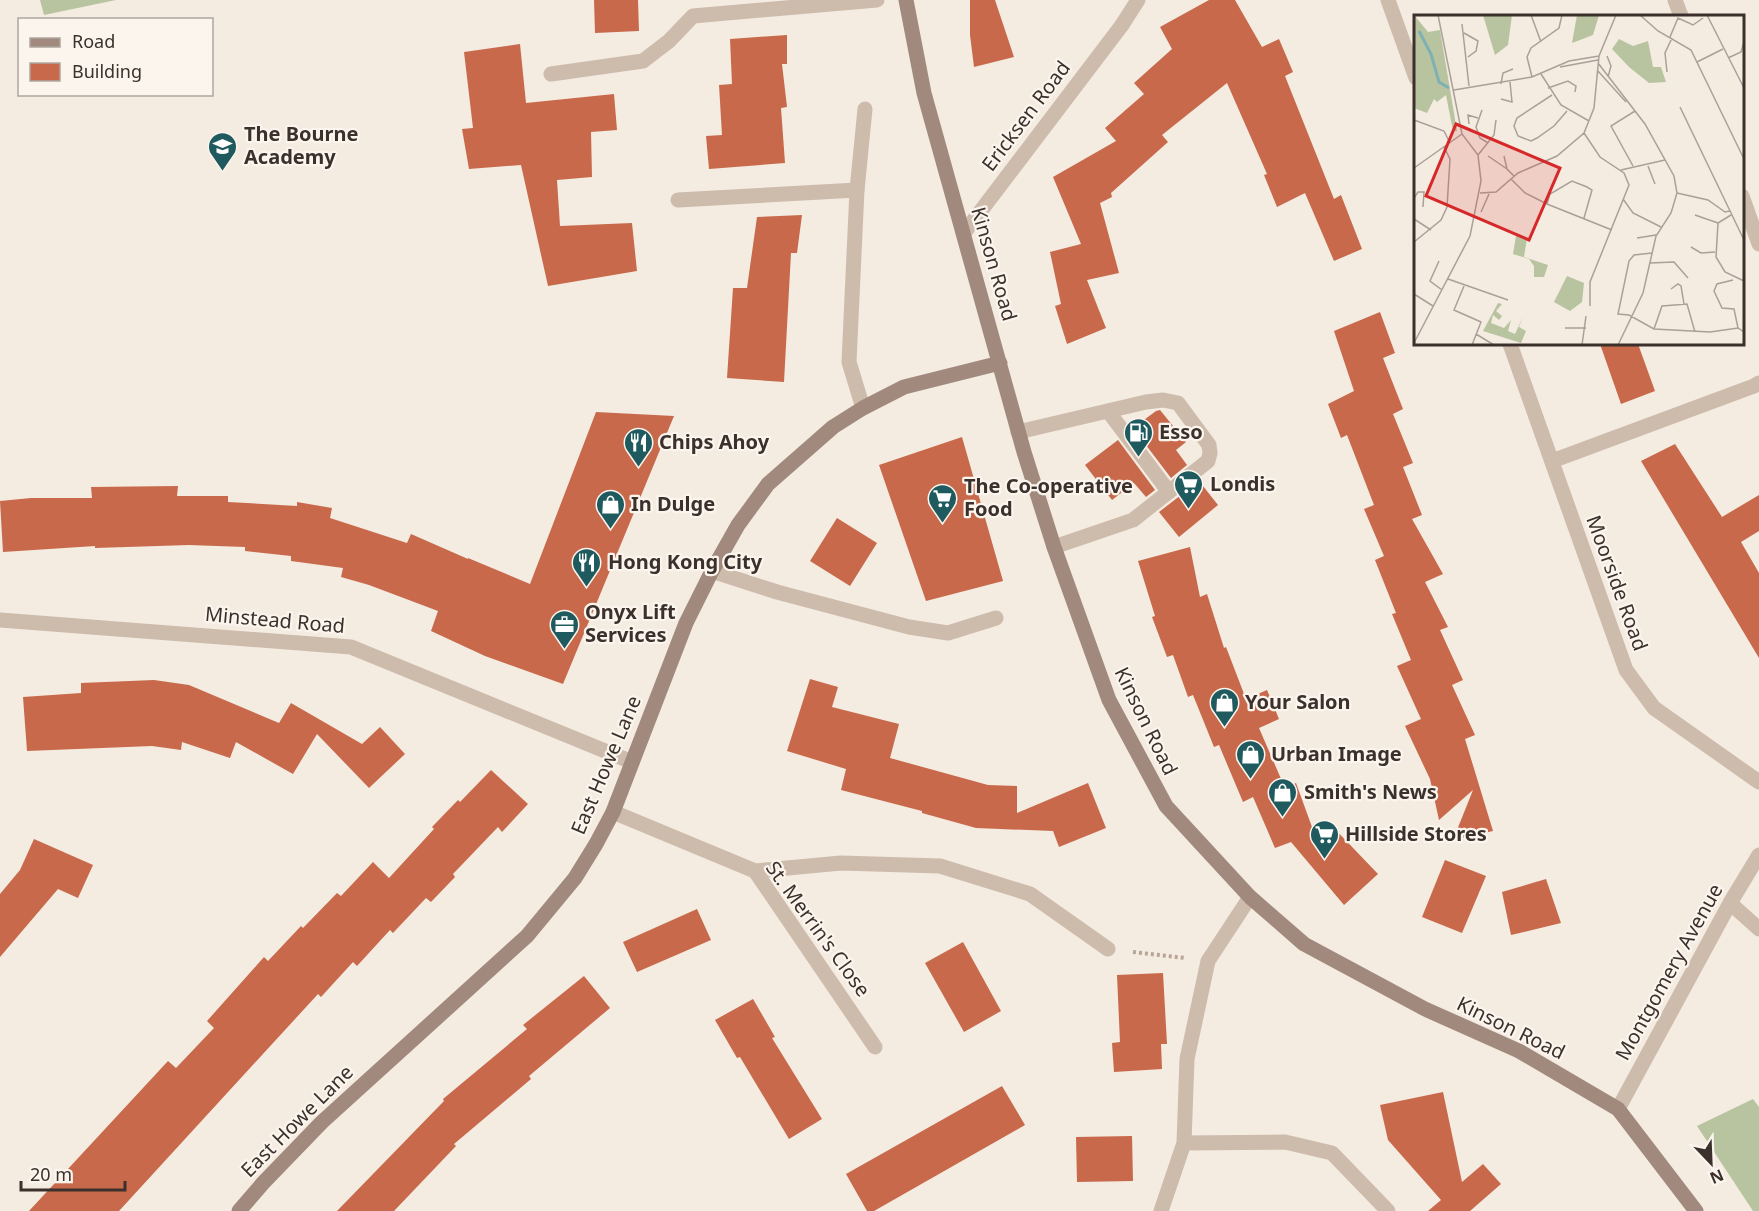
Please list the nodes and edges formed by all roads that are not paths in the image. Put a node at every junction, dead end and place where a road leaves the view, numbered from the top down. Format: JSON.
{"nodes":[{"id":1,"x":877,"y":0,"type":"edge"},
{"id":2,"x":906,"y":0,"type":"edge"},
{"id":3,"x":1138,"y":0,"type":"edge"},
{"id":4,"x":1388,"y":0,"type":"edge"},
{"id":5,"x":1675,"y":0,"type":"edge"},
{"id":6,"x":1681,"y":15,"type":"edge"},
{"id":7,"x":1414,"y":72,"type":"edge"},
{"id":8,"x":551,"y":74,"type":"dead end"},
{"id":9,"x":865,"y":109,"type":"dead end"},
{"id":10,"x":857,"y":190,"type":"junction"},
{"id":11,"x":1744,"y":199,"type":"edge"},
{"id":12,"x":678,"y":200,"type":"dead end"},
{"id":13,"x":964,"y":233,"type":"junction"},
{"id":14,"x":1759,"y":244,"type":"edge"},
{"id":15,"x":1510,"y":345,"type":"edge"},
{"id":16,"x":1000,"y":363,"type":"junction"},
{"id":17,"x":1759,"y":382,"type":"edge"},
{"id":18,"x":863,"y":408,"type":"junction"},
{"id":19,"x":1108,"y":411,"type":"junction"},
{"id":20,"x":1018,"y":432,"type":"junction"},
{"id":21,"x":1552,"y":461,"type":"junction"},
{"id":22,"x":1169,"y":492,"type":"junction"},
{"id":23,"x":1054,"y":547,"type":"junction"},
{"id":24,"x":712,"y":571,"type":"junction"},
{"id":25,"x":996,"y":618,"type":"dead end"},
{"id":26,"x":0,"y":620,"type":"edge"},
{"id":27,"x":632,"y":762,"type":"junction"},
{"id":28,"x":1759,"y":782,"type":"edge"},
{"id":29,"x":613,"y":812,"type":"junction"},
{"id":30,"x":1759,"y":855,"type":"edge"},
{"id":31,"x":755,"y":871,"type":"junction"},
{"id":32,"x":1250,"y":897,"type":"junction"},
{"id":33,"x":1730,"y":903,"type":"junction"},
{"id":34,"x":1759,"y":929,"type":"edge"},
{"id":35,"x":1108,"y":949,"type":"road end"},
{"id":36,"x":875,"y":1047,"type":"dead end"},
{"id":37,"x":1618,"y":1109,"type":"junction"},
{"id":38,"x":1184,"y":1143,"type":"junction"},
{"id":39,"x":239,"y":1211,"type":"edge"},
{"id":40,"x":1161,"y":1211,"type":"edge"},
{"id":41,"x":1388,"y":1211,"type":"edge"},
{"id":42,"x":1696,"y":1211,"type":"edge"}],
"edges":[{"from":1,"to":8,"type":"street"},
{"from":2,"to":13,"type":"street","name":"Kinson Road"},
{"from":3,"to":13,"type":"street","name":"Ericksen Road"},
{"from":4,"to":7,"type":"street"},
{"from":5,"to":6,"type":"street"},
{"from":9,"to":10,"type":"street"},
{"from":10,"to":12,"type":"street"},
{"from":10,"to":18,"type":"street"},
{"from":11,"to":14,"type":"street"},
{"from":13,"to":16,"type":"street","name":"Kinson Road"},
{"from":15,"to":21,"type":"street","name":"Moorside Road"},
{"from":16,"to":18,"type":"street","name":"East Howe Lane"},
{"from":16,"to":20,"type":"street","name":"Kinson Road"},
{"from":17,"to":21,"type":"street"},
{"from":18,"to":24,"type":"street","name":"East Howe Lane"},
{"from":19,"to":20,"type":"street"},
{"from":19,"to":22,"type":"street"},
{"from":19,"to":22,"type":"street"},
{"from":20,"to":23,"type":"street","name":"Kinson Road"},
{"from":21,"to":28,"type":"street","name":"Moorside Road"},
{"from":22,"to":23,"type":"street"},
{"from":23,"to":32,"type":"street","name":"Kinson Road"},
{"from":24,"to":25,"type":"street"},
{"from":24,"to":27,"type":"street","name":"East Howe Lane"},
{"from":26,"to":27,"type":"street","name":"Minstead Road"},
{"from":27,"to":29,"type":"street","name":"East Howe Lane"},
{"from":29,"to":31,"type":"street","name":"St. Merrin's Close"},
{"from":29,"to":39,"type":"street","name":"East Howe Lane"},
{"from":30,"to":33,"type":"street","name":"Montgomery Avenue"},
{"from":31,"to":35,"type":"street"},
{"from":31,"to":36,"type":"street","name":"St. Merrin's Close"},
{"from":32,"to":37,"type":"street","name":"Kinson Road"},
{"from":32,"to":38,"type":"street"},
{"from":33,"to":34,"type":"street"},
{"from":33,"to":37,"type":"street","name":"Montgomery Avenue"},
{"from":37,"to":42,"type":"street","name":"Kinson Road"},
{"from":38,"to":40,"type":"street"},
{"from":38,"to":41,"type":"street"}]}
